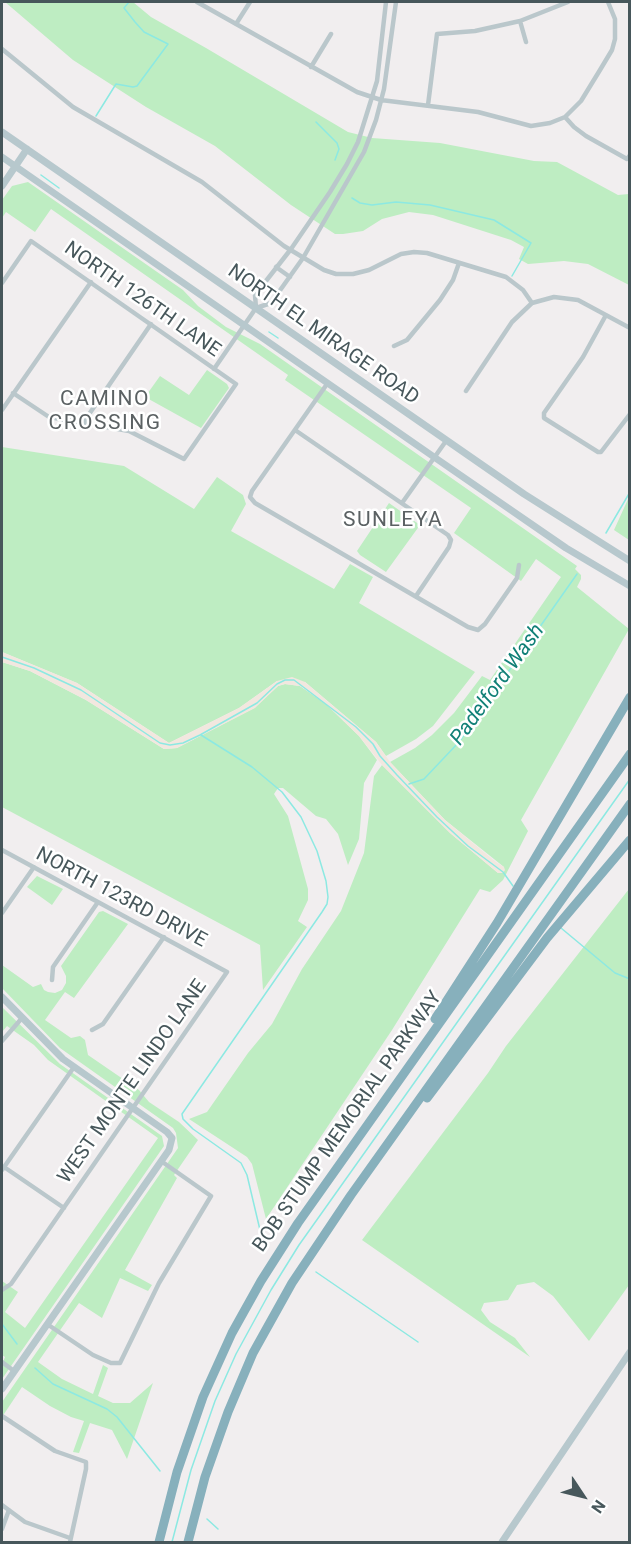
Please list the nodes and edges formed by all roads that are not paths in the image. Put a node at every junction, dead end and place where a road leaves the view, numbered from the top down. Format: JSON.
{"nodes":[{"id":1,"x":197,"y":2,"type":"edge"},
{"id":2,"x":250,"y":2,"type":"edge"},
{"id":3,"x":386,"y":2,"type":"edge"},
{"id":4,"x":396,"y":2,"type":"edge"},
{"id":5,"x":568,"y":2,"type":"edge"},
{"id":6,"x":608,"y":2,"type":"edge"},
{"id":7,"x":520,"y":21,"type":"junction"},
{"id":8,"x":236,"y":24,"type":"junction"},
{"id":9,"x":331,"y":34,"type":"dead end"},
{"id":10,"x":526,"y":42,"type":"dead end"},
{"id":11,"x":2,"y":50,"type":"edge"},
{"id":12,"x":311,"y":67,"type":"junction"},
{"id":13,"x":377,"y":99,"type":"junction"},
{"id":14,"x":428,"y":105,"type":"junction"},
{"id":15,"x":565,"y":117,"type":"junction"},
{"id":16,"x":2,"y":132,"type":"edge"},
{"id":17,"x":27,"y":150,"type":"junction"},
{"id":18,"x":2,"y":157,"type":"edge"},
{"id":19,"x":628,"y":157,"type":"edge"},
{"id":20,"x":15,"y":167,"type":"junction"},
{"id":21,"x":2,"y":186,"type":"edge"},
{"id":22,"x":293,"y":251,"type":"junction"},
{"id":23,"x":303,"y":258,"type":"junction"},
{"id":24,"x":459,"y":263,"type":"junction"},
{"id":25,"x":276,"y":267,"type":"junction"},
{"id":26,"x":290,"y":277,"type":"junction"},
{"id":27,"x":91,"y":282,"type":"junction"},
{"id":28,"x":2,"y":283,"type":"edge"},
{"id":29,"x":532,"y":303,"type":"junction"},
{"id":30,"x":256,"y":308,"type":"junction"},
{"id":31,"x":606,"y":315,"type":"junction"},
{"id":32,"x":151,"y":324,"type":"junction"},
{"id":33,"x":244,"y":326,"type":"junction"},
{"id":34,"x":630,"y":328,"type":"edge"},
{"id":35,"x":394,"y":346,"type":"dead end"},
{"id":36,"x":214,"y":369,"type":"junction"},
{"id":37,"x":327,"y":384,"type":"junction"},
{"id":38,"x":466,"y":391,"type":"dead end"},
{"id":39,"x":13,"y":393,"type":"junction"},
{"id":40,"x":2,"y":410,"type":"edge"},
{"id":41,"x":630,"y":414,"type":"edge"},
{"id":42,"x":83,"y":423,"type":"junction"},
{"id":43,"x":295,"y":430,"type":"junction"},
{"id":44,"x":446,"y":441,"type":"junction"},
{"id":45,"x":434,"y":458,"type":"junction"},
{"id":46,"x":402,"y":503,"type":"junction"},
{"id":47,"x":630,"y":561,"type":"edge"},
{"id":48,"x":519,"y":565,"type":"dead end"},
{"id":49,"x":630,"y":586,"type":"edge"},
{"id":50,"x":416,"y":596,"type":"junction"},
{"id":51,"x":630,"y":697,"type":"edge"},
{"id":52,"x":630,"y":754,"type":"edge"},
{"id":53,"x":630,"y":804,"type":"edge"},
{"id":54,"x":630,"y":840,"type":"edge"},
{"id":55,"x":2,"y":850,"type":"edge"},
{"id":56,"x":34,"y":867,"type":"junction"},
{"id":57,"x":99,"y":902,"type":"junction"},
{"id":58,"x":2,"y":913,"type":"edge"},
{"id":59,"x":543,"y":936,"type":"junction"},
{"id":60,"x":164,"y":937,"type":"junction"},
{"id":61,"x":227,"y":972,"type":"joint"},
{"id":62,"x":52,"y":980,"type":"dead end"},
{"id":63,"x":2,"y":997,"type":"edge"},
{"id":64,"x":22,"y":1018,"type":"junction"},
{"id":65,"x":92,"y":1030,"type":"dead end"},
{"id":66,"x":2,"y":1041,"type":"edge"},
{"id":67,"x":74,"y":1067,"type":"junction"},
{"id":68,"x":134,"y":1108,"type":"junction"},
{"id":69,"x":161,"y":1161,"type":"junction"},
{"id":70,"x":3,"y":1168,"type":"edge"},
{"id":71,"x":330,"y":1178,"type":"junction"},
{"id":72,"x":64,"y":1208,"type":"junction"},
{"id":73,"x":2,"y":1290,"type":"edge"},
{"id":74,"x":47,"y":1324,"type":"junction"},
{"id":75,"x":630,"y":1352,"type":"edge"},
{"id":76,"x":2,"y":1362,"type":"edge"},
{"id":77,"x":14,"y":1371,"type":"junction"},
{"id":78,"x":2,"y":1389,"type":"edge"},
{"id":79,"x":2,"y":1416,"type":"edge"},
{"id":80,"x":2,"y":1505,"type":"edge"},
{"id":81,"x":9,"y":1510,"type":"junction"},
{"id":82,"x":2,"y":1529,"type":"edge"},
{"id":83,"x":70,"y":1540,"type":"edge"},
{"id":84,"x":159,"y":1542,"type":"edge"},
{"id":85,"x":188,"y":1542,"type":"edge"},
{"id":86,"x":502,"y":1542,"type":"edge"}],
"edges":[{"from":1,"to":8,"type":"street"},
{"from":2,"to":8,"type":"street"},
{"from":3,"to":13,"type":"street"},
{"from":4,"to":13,"type":"street"},
{"from":5,"to":7,"type":"street"},
{"from":6,"to":15,"type":"street"},
{"from":7,"to":10,"type":"street"},
{"from":7,"to":14,"type":"street"},
{"from":8,"to":12,"type":"street"},
{"from":9,"to":12,"type":"street"},
{"from":11,"to":22,"type":"street"},
{"from":12,"to":13,"type":"street"},
{"from":13,"to":14,"type":"street"},
{"from":13,"to":22,"type":"street"},
{"from":13,"to":23,"type":"street"},
{"from":14,"to":15,"type":"street"},
{"from":15,"to":19,"type":"street"},
{"from":16,"to":17,"type":"main road","name":"NORTH EL MIRAGE ROAD"},
{"from":17,"to":20,"type":"main road"},
{"from":17,"to":30,"type":"main road","name":"NORTH EL MIRAGE ROAD"},
{"from":18,"to":20,"type":"main road","name":"NORTH EL MIRAGE ROAD"},
{"from":20,"to":21,"type":"main road"},
{"from":20,"to":33,"type":"main road","name":"NORTH EL MIRAGE ROAD"},
{"from":22,"to":23,"type":"street"},
{"from":22,"to":25,"type":"street"},
{"from":23,"to":24,"type":"street"},
{"from":23,"to":26,"type":"street"},
{"from":24,"to":29,"type":"street"},
{"from":24,"to":35,"type":"street"},
{"from":25,"to":26,"type":"street"},
{"from":25,"to":30,"type":"street"},
{"from":26,"to":30,"type":"street"},
{"from":27,"to":28,"type":"street","name":"NORTH 126TH LANE"},
{"from":27,"to":32,"type":"street","name":"NORTH 126TH LANE"},
{"from":27,"to":39,"type":"street"},
{"from":29,"to":31,"type":"street"},
{"from":29,"to":38,"type":"street"},
{"from":30,"to":33,"type":"street"},
{"from":30,"to":44,"type":"main road","name":"NORTH EL MIRAGE ROAD"},
{"from":31,"to":34,"type":"street"},
{"from":31,"to":41,"type":"street"},
{"from":32,"to":36,"type":"street","name":"NORTH 126TH LANE"},
{"from":32,"to":42,"type":"street"},
{"from":33,"to":36,"type":"street"},
{"from":33,"to":37,"type":"main road","name":"NORTH EL MIRAGE ROAD"},
{"from":36,"to":42,"type":"street","name":"NORTH 126TH LANE"},
{"from":37,"to":43,"type":"street"},
{"from":37,"to":45,"type":"main road","name":"NORTH EL MIRAGE ROAD"},
{"from":39,"to":40,"type":"street"},
{"from":39,"to":42,"type":"street"},
{"from":43,"to":46,"type":"street"},
{"from":43,"to":50,"type":"street"},
{"from":44,"to":45,"type":"street"},
{"from":44,"to":47,"type":"main road","name":"NORTH EL MIRAGE ROAD"},
{"from":45,"to":46,"type":"street"},
{"from":45,"to":49,"type":"main road","name":"NORTH EL MIRAGE ROAD"},
{"from":46,"to":50,"type":"street"},
{"from":48,"to":50,"type":"street"},
{"from":51,"to":71,"type":"highway"},
{"from":52,"to":71,"type":"highway","name":"BOB STUMP MEMORIAL PARKWAY"},
{"from":53,"to":59,"type":"highway"},
{"from":54,"to":59,"type":"highway"},
{"from":55,"to":56,"type":"street","name":"NORTH 123RD DRIVE"},
{"from":56,"to":57,"type":"street","name":"NORTH 123RD DRIVE"},
{"from":56,"to":58,"type":"street"},
{"from":57,"to":60,"type":"street","name":"NORTH 123RD DRIVE"},
{"from":57,"to":62,"type":"street"},
{"from":59,"to":85,"type":"highway"},
{"from":60,"to":61,"type":"street","name":"NORTH 123RD DRIVE"},
{"from":60,"to":65,"type":"street"},
{"from":61,"to":68,"type":"street","name":"WEST MONTE LINDO LANE"},
{"from":63,"to":64,"type":"main road"},
{"from":64,"to":66,"type":"street"},
{"from":64,"to":67,"type":"main road"},
{"from":67,"to":68,"type":"main road"},
{"from":67,"to":70,"type":"street"},
{"from":68,"to":69,"type":"main road"},
{"from":68,"to":72,"type":"street","name":"WEST MONTE LINDO LANE"},
{"from":69,"to":74,"type":"main road"},
{"from":69,"to":74,"type":"street"},
{"from":70,"to":72,"type":"street"},
{"from":71,"to":84,"type":"highway","name":"BOB STUMP MEMORIAL PARKWAY"},
{"from":72,"to":73,"type":"street","name":"WEST MONTE LINDO LANE"},
{"from":74,"to":77,"type":"main road"},
{"from":75,"to":86,"type":"main road"},
{"from":76,"to":77,"type":"street"},
{"from":77,"to":78,"type":"main road"},
{"from":79,"to":83,"type":"street"},
{"from":80,"to":81,"type":"street"},
{"from":81,"to":82,"type":"street"},
{"from":81,"to":83,"type":"street"}]}
